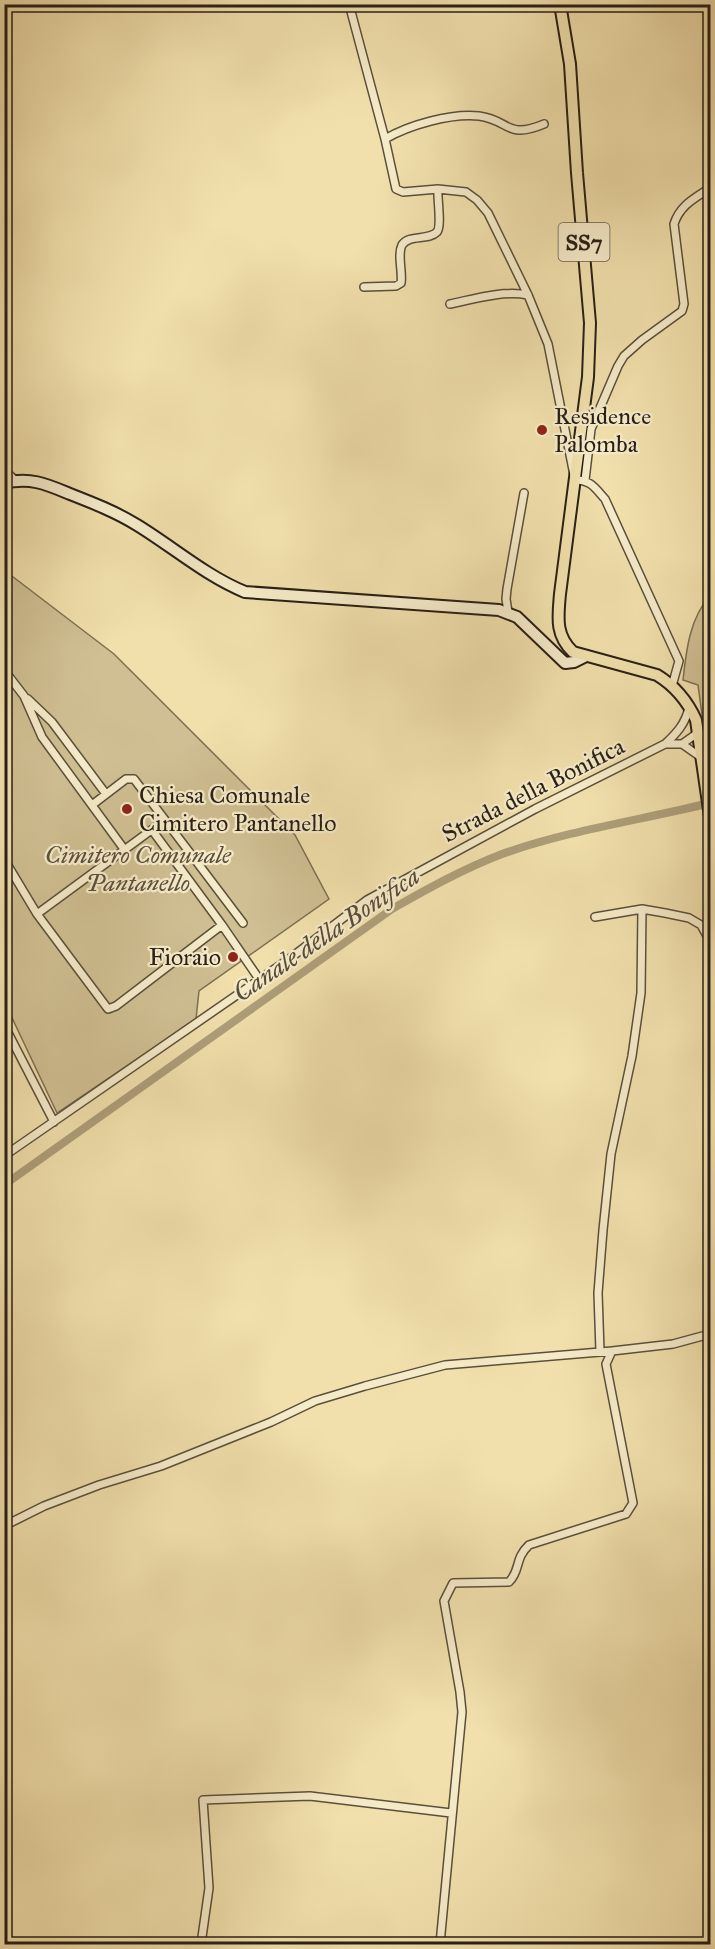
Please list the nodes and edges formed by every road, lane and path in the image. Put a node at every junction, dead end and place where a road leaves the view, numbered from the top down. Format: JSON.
{"nodes":[{"id":1,"x":349,"y":4,"type":"edge"},
{"id":2,"x":560,"y":4,"type":"edge"},
{"id":3,"x":544,"y":124,"type":"dead end"},
{"id":4,"x":385,"y":138,"type":"junction"},
{"id":5,"x":711,"y":188,"type":"edge"},
{"id":6,"x":438,"y":189,"type":"junction"},
{"id":7,"x":364,"y":287,"type":"dead end"},
{"id":8,"x":528,"y":295,"type":"junction"},
{"id":9,"x":450,"y":304,"type":"dead end"},
{"id":10,"x":4,"y":470,"type":"edge"},
{"id":11,"x":580,"y":480,"type":"junction"},
{"id":12,"x":10,"y":481,"type":"edge"},
{"id":13,"x":524,"y":493,"type":"dead end"},
{"id":14,"x":508,"y":612,"type":"junction"},
{"id":15,"x":586,"y":656,"type":"junction"},
{"id":16,"x":4,"y":670,"type":"edge"},
{"id":17,"x":672,"y":686,"type":"junction"},
{"id":18,"x":24,"y":696,"type":"junction"},
{"id":19,"x":689,"y":705,"type":"junction"},
{"id":20,"x":680,"y":730,"type":"junction"},
{"id":21,"x":699,"y":732,"type":"junction"},
{"id":22,"x":665,"y":744,"type":"junction"},
{"id":23,"x":682,"y":744,"type":"junction"},
{"id":24,"x":702,"y":759,"type":"junction"},
{"id":25,"x":106,"y":794,"type":"junction"},
{"id":26,"x":92,"y":805,"type":"junction"},
{"id":27,"x":711,"y":817,"type":"edge"},
{"id":28,"x":165,"y":820,"type":"junction"},
{"id":29,"x":152,"y":830,"type":"junction"},
{"id":30,"x":124,"y":849,"type":"junction"},
{"id":31,"x":4,"y":859,"type":"edge"},
{"id":32,"x":642,"y":909,"type":"junction"},
{"id":33,"x":37,"y":914,"type":"junction"},
{"id":34,"x":594,"y":917,"type":"dead end"},
{"id":35,"x":243,"y":923,"type":"dead end"},
{"id":36,"x":222,"y":924,"type":"junction"},
{"id":37,"x":711,"y":941,"type":"edge"},
{"id":38,"x":259,"y":979,"type":"junction"},
{"id":39,"x":4,"y":1025,"type":"edge"},
{"id":40,"x":54,"y":1122,"type":"junction"},
{"id":41,"x":4,"y":1156,"type":"edge"},
{"id":42,"x":711,"y":1334,"type":"edge"},
{"id":43,"x":612,"y":1350,"type":"junction"},
{"id":44,"x":600,"y":1351,"type":"junction"},
{"id":45,"x":4,"y":1526,"type":"edge"},
{"id":46,"x":451,"y":1813,"type":"junction"},
{"id":47,"x":201,"y":1944,"type":"edge"},
{"id":48,"x":440,"y":1944,"type":"edge"}],
"edges":[{"from":1,"to":4,"type":"street"},
{"from":2,"to":11,"type":"main road","number":"SS7"},
{"from":3,"to":4,"type":"street"},
{"from":4,"to":6,"type":"street"},
{"from":5,"to":11,"type":"street"},
{"from":6,"to":7,"type":"street"},
{"from":6,"to":8,"type":"street"},
{"from":8,"to":9,"type":"street"},
{"from":8,"to":11,"type":"street"},
{"from":10,"to":12,"type":"street"},
{"from":11,"to":15,"type":"main road","number":"SS7"},
{"from":11,"to":17,"type":"street"},
{"from":12,"to":14,"type":"main road"},
{"from":13,"to":14,"type":"street"},
{"from":14,"to":15,"type":"main road"},
{"from":15,"to":17,"type":"main road","number":"SS7"},
{"from":16,"to":18,"type":"street"},
{"from":17,"to":19,"type":"main road","number":"SS7"},
{"from":18,"to":25,"type":"street"},
{"from":18,"to":26,"type":"street"},
{"from":19,"to":20,"type":"street"},
{"from":19,"to":21,"type":"main road","number":"SS7"},
{"from":20,"to":21,"type":"street"},
{"from":20,"to":22,"type":"street"},
{"from":21,"to":23,"type":"street"},
{"from":21,"to":24,"type":"main road","number":"SS7"},
{"from":22,"to":23,"type":"street"},
{"from":22,"to":38,"type":"street","name":"Strada della Bonifica"},
{"from":23,"to":24,"type":"street"},
{"from":24,"to":27,"type":"main road","number":"SS7"},
{"from":25,"to":26,"type":"street"},
{"from":25,"to":28,"type":"street"},
{"from":26,"to":30,"type":"street"},
{"from":28,"to":29,"type":"street"},
{"from":28,"to":35,"type":"street"},
{"from":29,"to":30,"type":"street"},
{"from":29,"to":36,"type":"street"},
{"from":30,"to":33,"type":"street"},
{"from":31,"to":33,"type":"street"},
{"from":32,"to":34,"type":"street"},
{"from":32,"to":37,"type":"street"},
{"from":32,"to":44,"type":"street"},
{"from":33,"to":36,"type":"street"},
{"from":36,"to":38,"type":"street"},
{"from":38,"to":40,"type":"street","name":"Strada della Bonifica"},
{"from":39,"to":40,"type":"street"},
{"from":40,"to":41,"type":"street","name":"Strada della Bonifica"},
{"from":42,"to":43,"type":"street"},
{"from":43,"to":44,"type":"street"},
{"from":43,"to":46,"type":"street"},
{"from":44,"to":45,"type":"street"},
{"from":46,"to":47,"type":"street"},
{"from":46,"to":48,"type":"street"}]}
